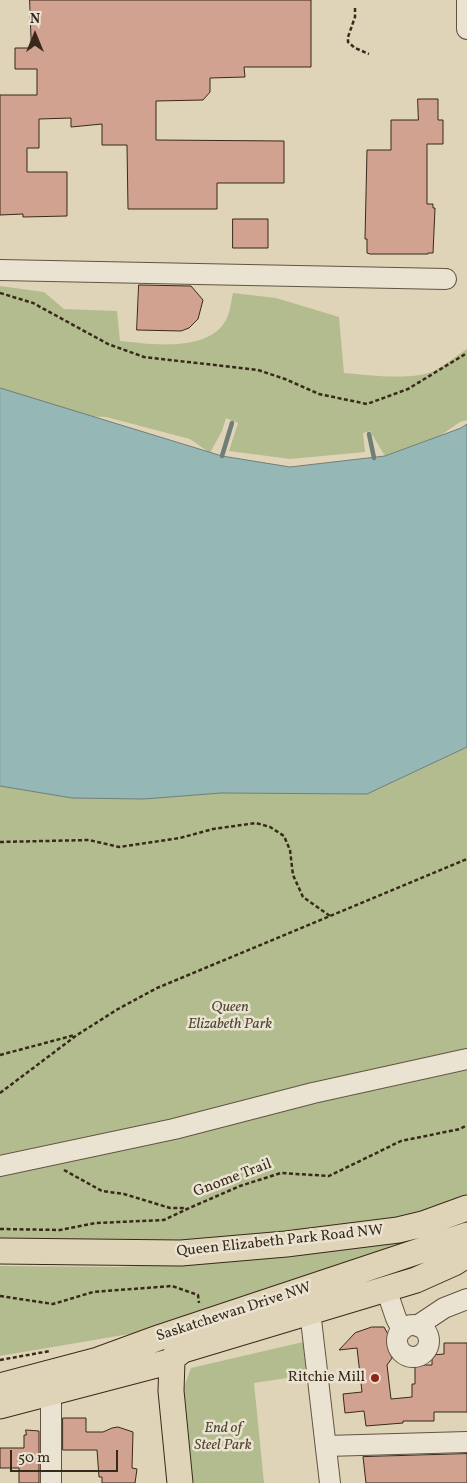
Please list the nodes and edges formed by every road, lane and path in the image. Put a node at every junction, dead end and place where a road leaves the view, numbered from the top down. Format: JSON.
{"nodes":[{"id":1,"x":467,"y":0,"type":"edge"},
{"id":2,"x":355,"y":8,"type":"dead end"},
{"id":3,"x":467,"y":11,"type":"edge"},
{"id":4,"x":467,"y":29,"type":"edge"},
{"id":5,"x":369,"y":54,"type":"dead end"},
{"id":6,"x":0,"y":270,"type":"edge"},
{"id":7,"x":446,"y":279,"type":"dead end"},
{"id":8,"x":0,"y":292,"type":"edge"},
{"id":9,"x":467,"y":353,"type":"edge"},
{"id":10,"x":0,"y":842,"type":"edge"},
{"id":11,"x":467,"y":859,"type":"edge"},
{"id":12,"x":330,"y":916,"type":"junction"},
{"id":13,"x":77,"y":1035,"type":"junction"},
{"id":14,"x":0,"y":1055,"type":"edge"},
{"id":15,"x":467,"y":1059,"type":"edge"},
{"id":16,"x":0,"y":1093,"type":"edge"},
{"id":17,"x":467,"y":1125,"type":"edge"},
{"id":18,"x":41,"y":1158,"type":"junction"},
{"id":19,"x":0,"y":1166,"type":"edge"},
{"id":20,"x":187,"y":1208,"type":"junction"},
{"id":21,"x":467,"y":1208,"type":"edge"},
{"id":22,"x":0,"y":1229,"type":"edge"},
{"id":23,"x":467,"y":1235,"type":"edge"},
{"id":24,"x":0,"y":1251,"type":"edge"},
{"id":25,"x":467,"y":1255,"type":"edge"},
{"id":26,"x":467,"y":1268,"type":"edge"},
{"id":27,"x":416,"y":1280,"type":"junction"},
{"id":28,"x":386,"y":1289,"type":"junction"},
{"id":29,"x":0,"y":1296,"type":"edge"},
{"id":30,"x":467,"y":1299,"type":"edge"},
{"id":31,"x":198,"y":1309,"type":"dead end"},
{"id":32,"x":310,"y":1311,"type":"junction"},
{"id":33,"x":98,"y":1360,"type":"junction"},
{"id":34,"x":172,"y":1362,"type":"junction"},
{"id":35,"x":0,"y":1386,"type":"edge"},
{"id":36,"x":51,"y":1393,"type":"junction"},
{"id":37,"x":0,"y":1406,"type":"edge"},
{"id":38,"x":467,"y":1442,"type":"edge"},
{"id":39,"x":326,"y":1446,"type":"junction"},
{"id":40,"x":51,"y":1483,"type":"edge"},
{"id":41,"x":180,"y":1483,"type":"edge"},
{"id":42,"x":330,"y":1483,"type":"edge"}],
"edges":[{"from":1,"to":3,"type":"street"},
{"from":2,"to":5,"type":"path"},
{"from":3,"to":4,"type":"street"},
{"from":6,"to":7,"type":"street"},
{"from":8,"to":9,"type":"path"},
{"from":10,"to":12,"type":"path"},
{"from":11,"to":12,"type":"path"},
{"from":12,"to":13,"type":"path"},
{"from":13,"to":14,"type":"path"},
{"from":13,"to":16,"type":"path"},
{"from":15,"to":18,"type":"street"},
{"from":17,"to":20,"type":"path","name":"Gnome Trail"},
{"from":18,"to":19,"type":"street"},
{"from":18,"to":20,"type":"path"},
{"from":20,"to":22,"type":"path","name":"Gnome Trail"},
{"from":21,"to":24,"type":"main road","name":"Queen Elizabeth Park Road NW"},
{"from":23,"to":33,"type":"main road","name":"Saskatchewan Drive NW"},
{"from":25,"to":27,"type":"main road","name":"Saskatchewan Drive NW"},
{"from":26,"to":27,"type":"main road","name":"Saskatchewan Drive NW"},
{"from":27,"to":28,"type":"main road","name":"Saskatchewan Drive NW"},
{"from":28,"to":30,"type":"street"},
{"from":28,"to":32,"type":"main road","name":"Saskatchewan Drive NW"},
{"from":29,"to":31,"type":"path"},
{"from":32,"to":34,"type":"main road","name":"Saskatchewan Drive NW"},
{"from":32,"to":39,"type":"street"},
{"from":33,"to":34,"type":"main road"},
{"from":33,"to":35,"type":"main road","name":"Saskatchewan Drive NW"},
{"from":34,"to":36,"type":"main road","name":"Saskatchewan Drive NW"},
{"from":34,"to":41,"type":"main road"},
{"from":36,"to":37,"type":"main road","name":"Saskatchewan Drive NW"},
{"from":36,"to":40,"type":"street"},
{"from":38,"to":39,"type":"street"},
{"from":39,"to":42,"type":"street"}]}
